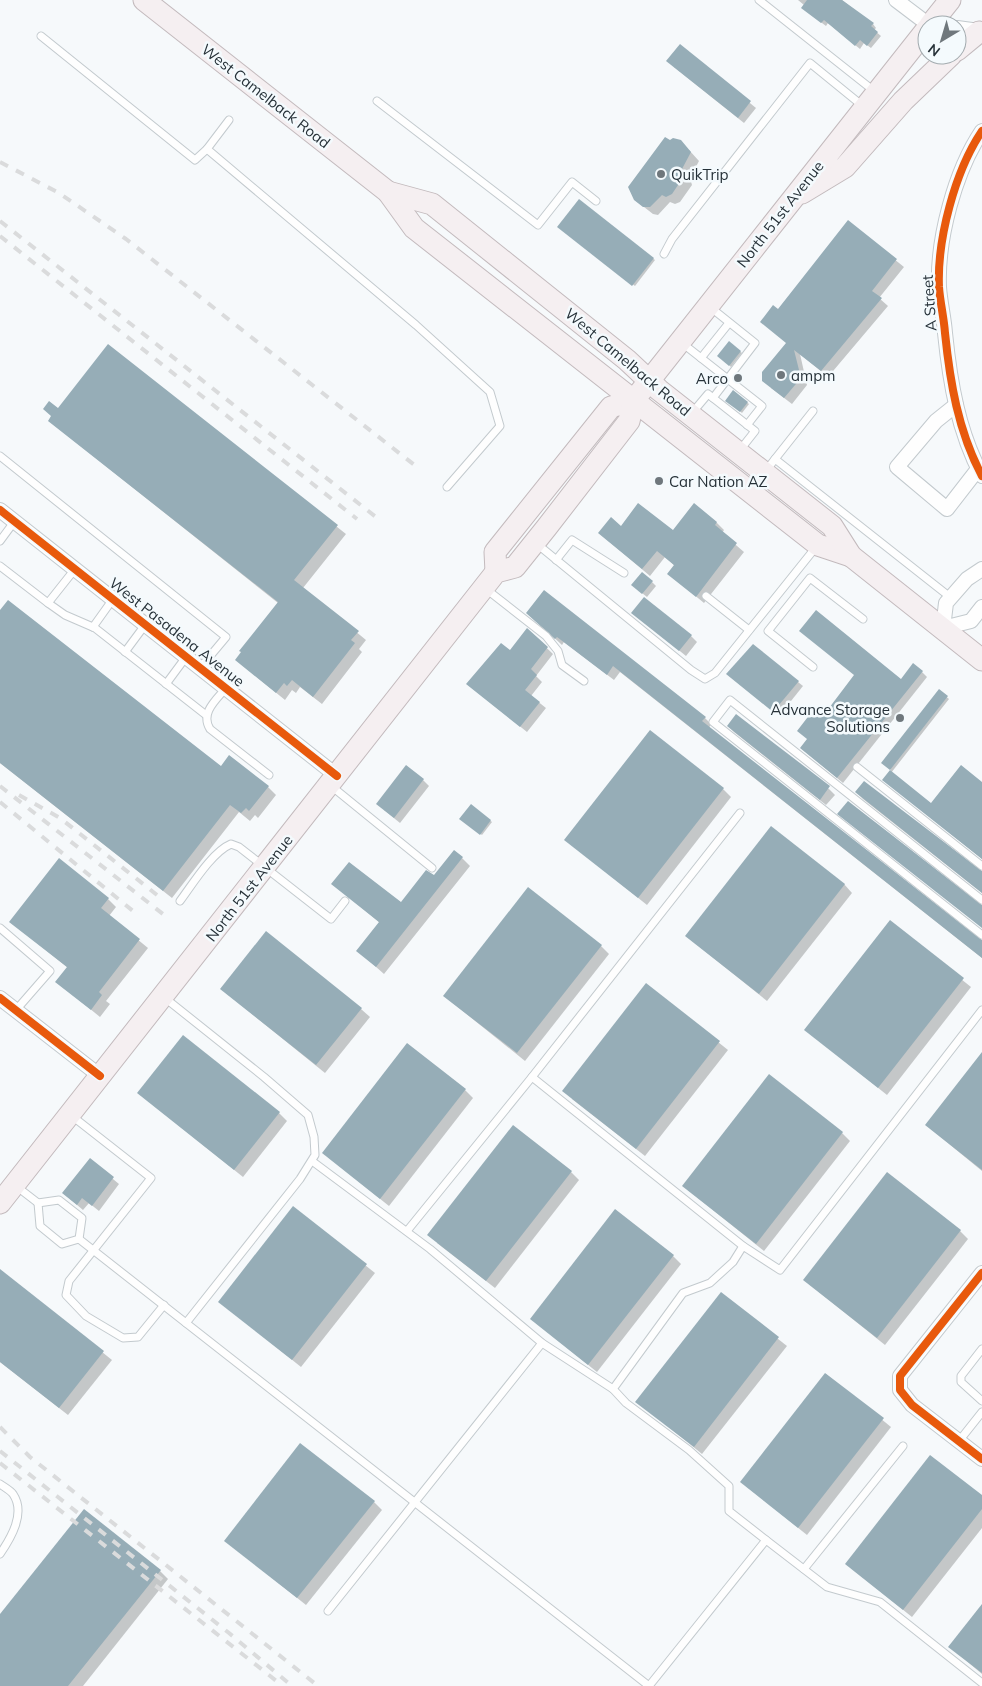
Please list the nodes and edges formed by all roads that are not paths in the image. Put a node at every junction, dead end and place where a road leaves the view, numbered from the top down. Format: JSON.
{"nodes":[{"id":1,"x":144,"y":0,"type":"edge"},
{"id":2,"x":758,"y":0,"type":"edge"},
{"id":3,"x":896,"y":0,"type":"edge"},
{"id":4,"x":950,"y":0,"type":"edge"},
{"id":5,"x":917,"y":15,"type":"edge"},
{"id":6,"x":938,"y":15,"type":"edge"},
{"id":7,"x":967,"y":30,"type":"edge"},
{"id":8,"x":980,"y":31,"type":"edge"},
{"id":9,"x":41,"y":36,"type":"dead end"},
{"id":10,"x":917,"y":42,"type":"edge"},
{"id":11,"x":967,"y":42,"type":"edge"},
{"id":12,"x":941,"y":65,"type":"edge"},
{"id":13,"x":871,"y":100,"type":"junction"},
{"id":14,"x":377,"y":101,"type":"dead end"},
{"id":15,"x":230,"y":120,"type":"dead end"},
{"id":16,"x":980,"y":140,"type":"edge"},
{"id":17,"x":207,"y":149,"type":"junction"},
{"id":18,"x":388,"y":192,"type":"junction"},
{"id":19,"x":793,"y":198,"type":"junction"},
{"id":20,"x":596,"y":201,"type":"dead end"},
{"id":21,"x":664,"y":254,"type":"dead end"},
{"id":22,"x":708,"y":306,"type":"junction"},
{"id":23,"x":729,"y":323,"type":"junction"},
{"id":24,"x":680,"y":341,"type":"junction"},
{"id":25,"x":701,"y":358,"type":"junction"},
{"id":26,"x":728,"y":378,"type":"junction"},
{"id":27,"x":648,"y":382,"type":"junction"},
{"id":28,"x":713,"y":398,"type":"junction"},
{"id":29,"x":634,"y":400,"type":"junction"},
{"id":30,"x":956,"y":405,"type":"junction"},
{"id":31,"x":813,"y":411,"type":"dead end"},
{"id":32,"x":690,"y":415,"type":"junction"},
{"id":33,"x":747,"y":425,"type":"junction"},
{"id":34,"x":738,"y":452,"type":"junction"},
{"id":35,"x":0,"y":456,"type":"edge"},
{"id":36,"x":770,"y":466,"type":"junction"},
{"id":37,"x":980,"y":472,"type":"edge"},
{"id":38,"x":447,"y":487,"type":"dead end"},
{"id":39,"x":0,"y":510,"type":"edge"},
{"id":40,"x":14,"y":522,"type":"junction"},
{"id":41,"x":825,"y":535,"type":"junction"},
{"id":42,"x":0,"y":541,"type":"edge"},
{"id":43,"x":534,"y":542,"type":"junction"},
{"id":44,"x":556,"y":560,"type":"junction"},
{"id":45,"x":0,"y":566,"type":"edge"},
{"id":46,"x":982,"y":569,"type":"edge"},
{"id":47,"x":75,"y":570,"type":"junction"},
{"id":48,"x":624,"y":573,"type":"dead end"},
{"id":49,"x":490,"y":580,"type":"junction"},
{"id":50,"x":706,"y":596,"type":"dead end"},
{"id":51,"x":950,"y":598,"type":"junction"},
{"id":52,"x":113,"y":599,"type":"junction"},
{"id":53,"x":48,"y":603,"type":"junction"},
{"id":54,"x":982,"y":607,"type":"edge"},
{"id":55,"x":863,"y":619,"type":"dead end"},
{"id":56,"x":145,"y":625,"type":"junction"},
{"id":57,"x":93,"y":627,"type":"junction"},
{"id":58,"x":943,"y":628,"type":"junction"},
{"id":59,"x":749,"y":630,"type":"junction"},
{"id":60,"x":125,"y":652,"type":"junction"},
{"id":61,"x":186,"y":657,"type":"junction"},
{"id":62,"x":982,"y":660,"type":"edge"},
{"id":63,"x":813,"y":667,"type":"dead end"},
{"id":64,"x":200,"y":668,"type":"junction"},
{"id":65,"x":584,"y":682,"type":"dead end"},
{"id":66,"x":166,"y":684,"type":"junction"},
{"id":67,"x":226,"y":688,"type":"junction"},
{"id":68,"x":206,"y":715,"type":"junction"},
{"id":69,"x":858,"y":768,"type":"dead end"},
{"id":70,"x":269,"y":774,"type":"dead end"},
{"id":71,"x":334,"y":780,"type":"junction"},
{"id":72,"x":740,"y":813,"type":"dead end"},
{"id":73,"x":982,"y":866,"type":"edge"},
{"id":74,"x":265,"y":867,"type":"junction"},
{"id":75,"x":432,"y":868,"type":"dead end"},
{"id":76,"x":982,"y":900,"type":"edge"},
{"id":77,"x":180,"y":901,"type":"dead end"},
{"id":78,"x":346,"y":901,"type":"dead end"},
{"id":79,"x":0,"y":928,"type":"edge"},
{"id":80,"x":982,"y":935,"type":"edge"},
{"id":81,"x":163,"y":996,"type":"junction"},
{"id":82,"x":0,"y":998,"type":"edge"},
{"id":83,"x":16,"y":1010,"type":"junction"},
{"id":84,"x":982,"y":1010,"type":"edge"},
{"id":85,"x":100,"y":1076,"type":"junction"},
{"id":86,"x":532,"y":1077,"type":"junction"},
{"id":87,"x":70,"y":1114,"type":"junction"},
{"id":88,"x":312,"y":1161,"type":"junction"},
{"id":89,"x":14,"y":1185,"type":"junction"},
{"id":90,"x":0,"y":1203,"type":"edge"},
{"id":91,"x":38,"y":1203,"type":"junction"},
{"id":92,"x":407,"y":1231,"type":"junction"},
{"id":93,"x":79,"y":1238,"type":"junction"},
{"id":94,"x":743,"y":1246,"type":"junction"},
{"id":95,"x":94,"y":1250,"type":"junction"},
{"id":96,"x":982,"y":1273,"type":"edge"},
{"id":97,"x":164,"y":1306,"type":"junction"},
{"id":98,"x":186,"y":1323,"type":"junction"},
{"id":99,"x":542,"y":1343,"type":"junction"},
{"id":100,"x":982,"y":1349,"type":"edge"},
{"id":101,"x":613,"y":1389,"type":"junction"},
{"id":102,"x":982,"y":1401,"type":"edge"},
{"id":103,"x":982,"y":1412,"type":"edge"},
{"id":104,"x":959,"y":1441,"type":"junction"},
{"id":105,"x":903,"y":1446,"type":"dead end"},
{"id":106,"x":982,"y":1459,"type":"edge"},
{"id":107,"x":0,"y":1484,"type":"edge"},
{"id":108,"x":415,"y":1502,"type":"junction"},
{"id":109,"x":766,"y":1540,"type":"junction"},
{"id":110,"x":0,"y":1554,"type":"edge"},
{"id":111,"x":804,"y":1569,"type":"junction"},
{"id":112,"x":328,"y":1611,"type":"dead end"},
{"id":113,"x":982,"y":1683,"type":"edge"},
{"id":114,"x":649,"y":1686,"type":"edge"}],
"edges":[{"from":1,"to":18,"type":"main road","name":"West Camelback Road"},
{"from":2,"to":13,"type":"lane"},
{"from":3,"to":5,"type":"street"},
{"from":4,"to":6,"type":"main road"},
{"from":7,"to":8,"type":"street"},
{"from":8,"to":11,"type":"main road"},
{"from":9,"to":17,"type":"lane"},
{"from":10,"to":13,"type":"main road","name":"North 51st Avenue"},
{"from":12,"to":19,"type":"main road"},
{"from":13,"to":19,"type":"main road","name":"North 51st Avenue"},
{"from":13,"to":21,"type":"lane"},
{"from":14,"to":20,"type":"lane"},
{"from":15,"to":17,"type":"lane"},
{"from":16,"to":30,"type":"street","name":"A Street"},
{"from":17,"to":38,"type":"lane"},
{"from":18,"to":27,"type":"main road","name":"West Camelback Road"},
{"from":18,"to":29,"type":"main road","name":"West Camelback Road"},
{"from":19,"to":22,"type":"main road","name":"North 51st Avenue"},
{"from":22,"to":23,"type":"lane"},
{"from":22,"to":24,"type":"main road","name":"North 51st Avenue"},
{"from":23,"to":25,"type":"lane"},
{"from":23,"to":26,"type":"lane"},
{"from":24,"to":25,"type":"lane"},
{"from":24,"to":27,"type":"main road","name":"North 51st Avenue"},
{"from":25,"to":26,"type":"lane"},
{"from":26,"to":28,"type":"lane"},
{"from":26,"to":33,"type":"lane"},
{"from":27,"to":29,"type":"main road","name":"North 51st Avenue"},
{"from":27,"to":32,"type":"main road","name":"West Camelback Road"},
{"from":28,"to":32,"type":"lane"},
{"from":28,"to":33,"type":"lane"},
{"from":29,"to":41,"type":"main road","name":"West Camelback Road"},
{"from":29,"to":43,"type":"main road","name":"North 51st Avenue"},
{"from":29,"to":49,"type":"main road"},
{"from":30,"to":37,"type":"street","name":"A Street"},
{"from":30,"to":37,"type":"street","name":"A Street"},
{"from":31,"to":36,"type":"lane"},
{"from":32,"to":34,"type":"main road","name":"West Camelback Road"},
{"from":33,"to":34,"type":"lane"},
{"from":34,"to":36,"type":"main road","name":"West Camelback Road"},
{"from":35,"to":64,"type":"lane"},
{"from":36,"to":41,"type":"main road","name":"West Camelback Road"},
{"from":36,"to":51,"type":"lane"},
{"from":39,"to":40,"type":"street","name":"West Pasadena Avenue"},
{"from":40,"to":42,"type":"lane"},
{"from":40,"to":47,"type":"street","name":"West Pasadena Avenue"},
{"from":41,"to":58,"type":"main road","name":"West Camelback Road"},
{"from":41,"to":59,"type":"lane"},
{"from":43,"to":44,"type":"lane"},
{"from":43,"to":49,"type":"main road","name":"North 51st Avenue"},
{"from":44,"to":48,"type":"lane"},
{"from":44,"to":59,"type":"lane"},
{"from":45,"to":53,"type":"lane"},
{"from":46,"to":51,"type":"street"},
{"from":47,"to":52,"type":"street","name":"West Pasadena Avenue"},
{"from":47,"to":53,"type":"lane"},
{"from":49,"to":65,"type":"lane"},
{"from":49,"to":71,"type":"main road","name":"North 51st Avenue"},
{"from":50,"to":59,"type":"lane"},
{"from":51,"to":58,"type":"street"},
{"from":52,"to":56,"type":"street","name":"West Pasadena Avenue"},
{"from":52,"to":57,"type":"lane"},
{"from":53,"to":57,"type":"lane"},
{"from":54,"to":58,"type":"street"},
{"from":55,"to":63,"type":"lane"},
{"from":56,"to":60,"type":"lane"},
{"from":56,"to":61,"type":"street","name":"West Pasadena Avenue"},
{"from":57,"to":60,"type":"lane"},
{"from":58,"to":62,"type":"main road","name":"West Camelback Road"},
{"from":60,"to":66,"type":"lane"},
{"from":61,"to":64,"type":"street","name":"West Pasadena Avenue"},
{"from":61,"to":66,"type":"lane"},
{"from":64,"to":67,"type":"street","name":"West Pasadena Avenue"},
{"from":66,"to":68,"type":"lane"},
{"from":67,"to":68,"type":"lane"},
{"from":67,"to":71,"type":"street","name":"West Pasadena Avenue"},
{"from":68,"to":70,"type":"lane"},
{"from":69,"to":73,"type":"lane"},
{"from":71,"to":74,"type":"main road","name":"North 51st Avenue"},
{"from":71,"to":75,"type":"lane"},
{"from":72,"to":86,"type":"lane"},
{"from":74,"to":77,"type":"lane"},
{"from":74,"to":78,"type":"lane"},
{"from":74,"to":81,"type":"main road","name":"North 51st Avenue"},
{"from":76,"to":80,"type":"lane"},
{"from":79,"to":83,"type":"lane"},
{"from":81,"to":85,"type":"main road","name":"North 51st Avenue"},
{"from":81,"to":88,"type":"lane"},
{"from":82,"to":83,"type":"street"},
{"from":83,"to":85,"type":"street"},
{"from":84,"to":94,"type":"lane"},
{"from":85,"to":87,"type":"main road","name":"North 51st Avenue"},
{"from":86,"to":92,"type":"lane"},
{"from":86,"to":94,"type":"lane"},
{"from":87,"to":89,"type":"main road","name":"North 51st Avenue"},
{"from":87,"to":95,"type":"lane"},
{"from":88,"to":92,"type":"lane"},
{"from":88,"to":98,"type":"lane"},
{"from":89,"to":90,"type":"main road","name":"North 51st Avenue"},
{"from":89,"to":91,"type":"lane"},
{"from":91,"to":93,"type":"lane"},
{"from":91,"to":93,"type":"lane"},
{"from":92,"to":99,"type":"lane"},
{"from":93,"to":95,"type":"lane"},
{"from":94,"to":101,"type":"lane"},
{"from":95,"to":97,"type":"lane"},
{"from":95,"to":97,"type":"lane"},
{"from":96,"to":104,"type":"street"},
{"from":97,"to":98,"type":"lane"},
{"from":98,"to":108,"type":"lane"},
{"from":99,"to":101,"type":"lane"},
{"from":99,"to":108,"type":"lane"},
{"from":100,"to":102,"type":"lane"},
{"from":101,"to":109,"type":"lane"},
{"from":103,"to":104,"type":"lane"},
{"from":104,"to":106,"type":"street"},
{"from":105,"to":111,"type":"lane"},
{"from":107,"to":110,"type":"lane"},
{"from":108,"to":112,"type":"lane"},
{"from":108,"to":114,"type":"lane"},
{"from":109,"to":111,"type":"lane"},
{"from":109,"to":114,"type":"lane"},
{"from":111,"to":113,"type":"lane"}]}
